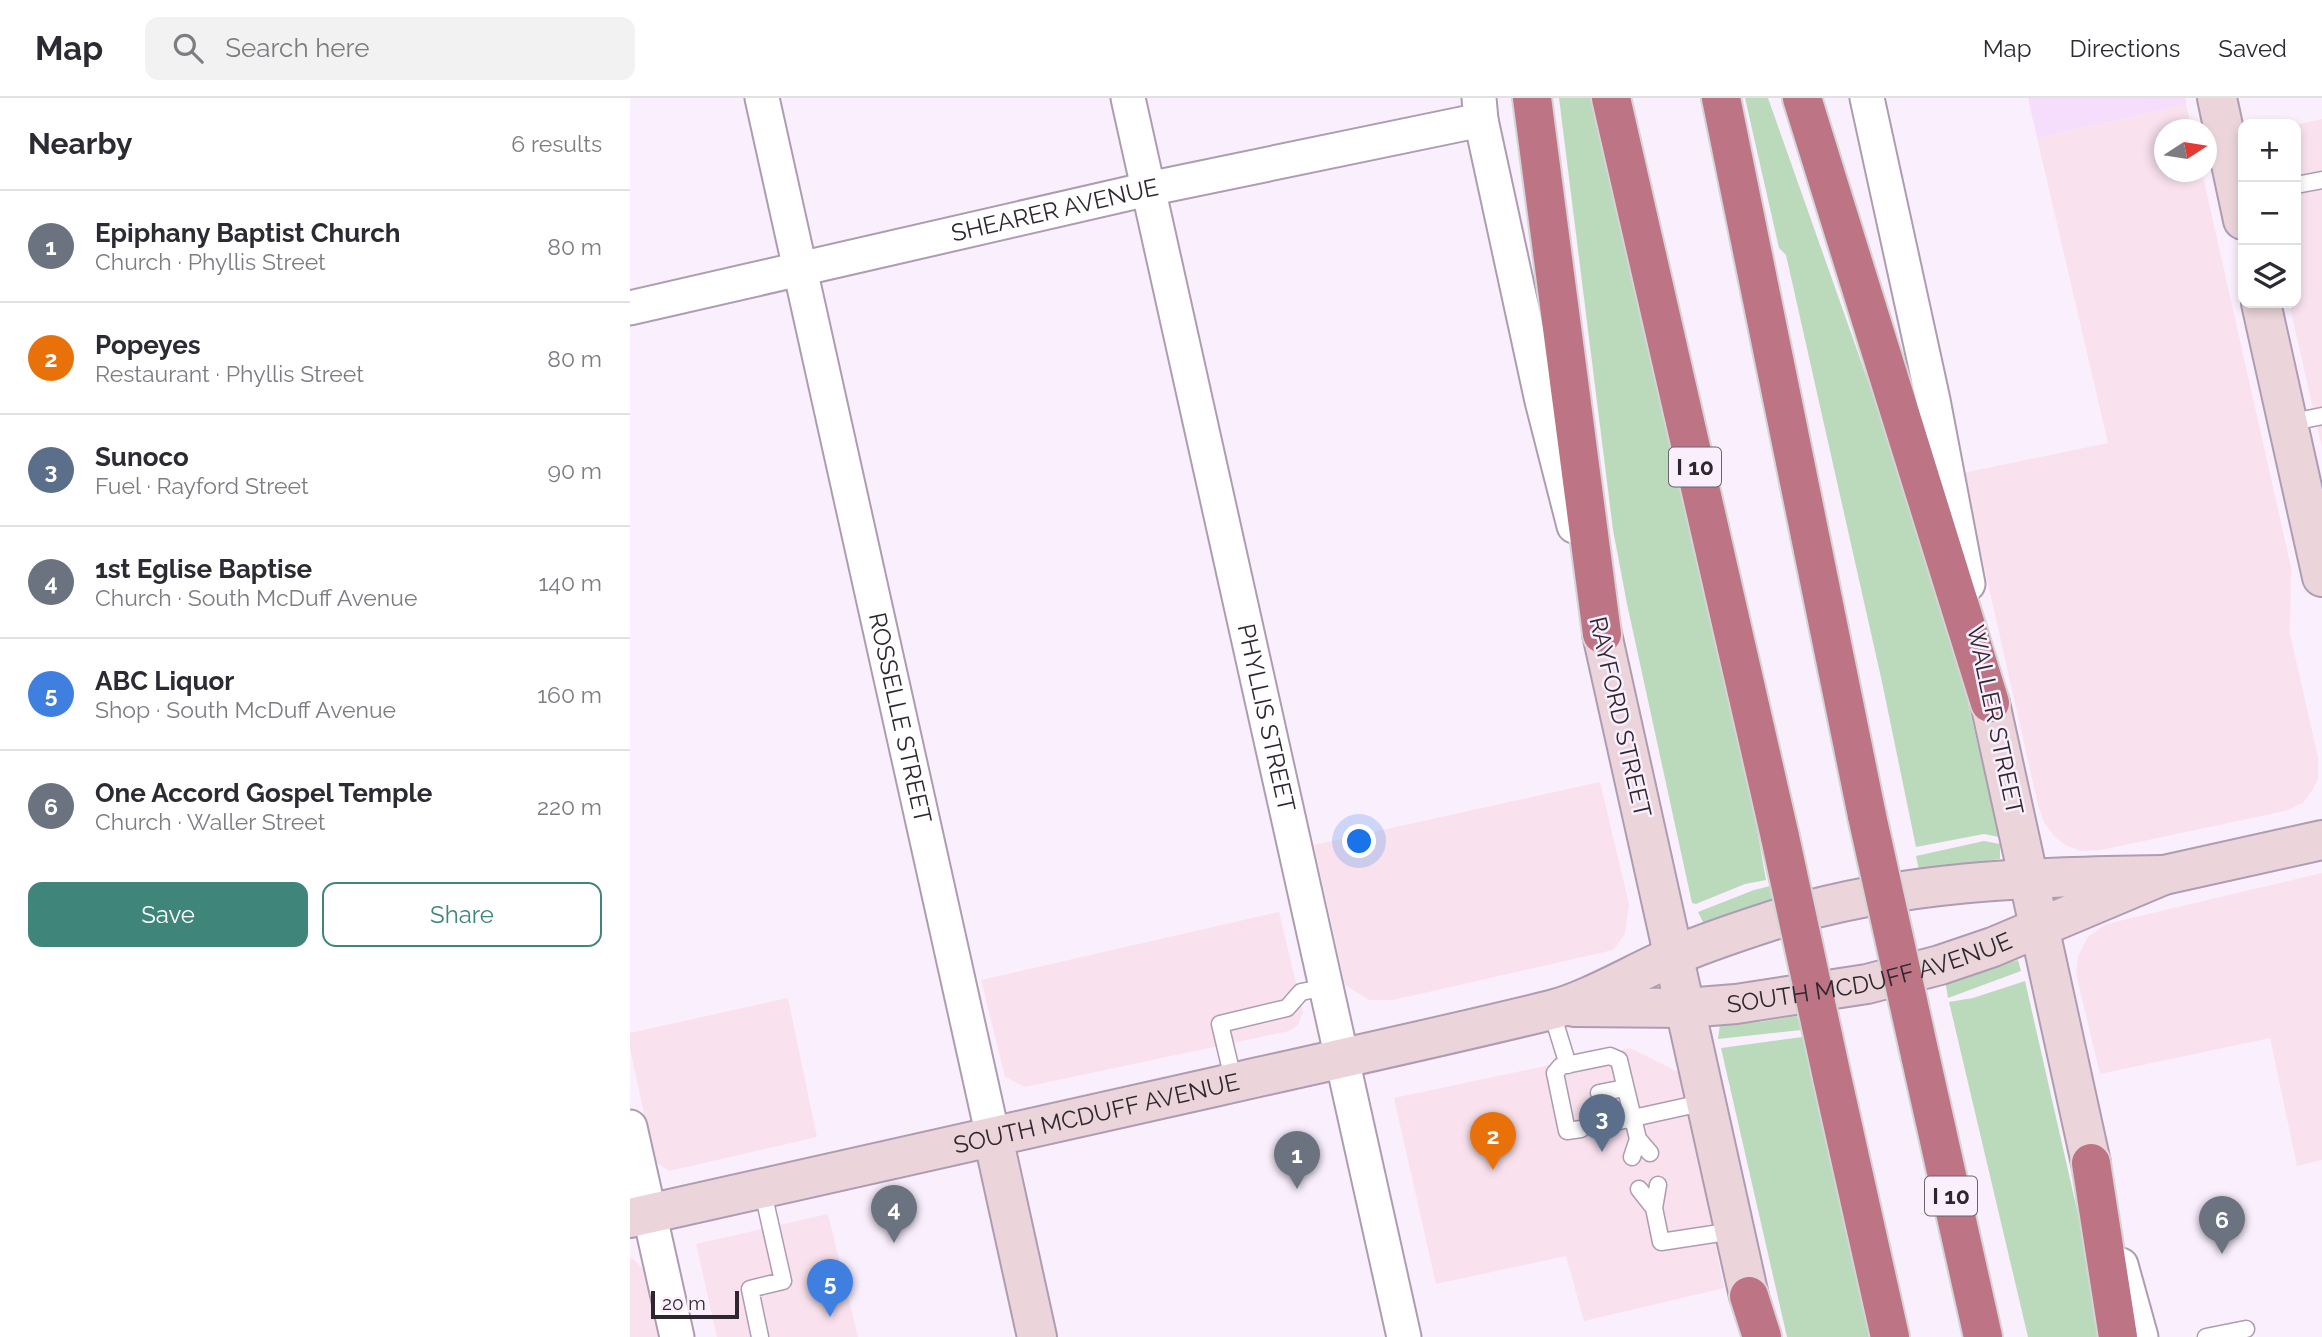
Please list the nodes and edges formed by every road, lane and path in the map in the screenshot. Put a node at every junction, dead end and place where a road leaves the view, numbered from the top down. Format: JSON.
{"nodes":[{"id":1,"x":762,"y":98,"type":"edge"},
{"id":2,"x":1128,"y":98,"type":"edge"},
{"id":3,"x":1532,"y":98,"type":"edge"},
{"id":4,"x":1611,"y":98,"type":"edge"},
{"id":5,"x":1721,"y":98,"type":"edge"},
{"id":6,"x":1802,"y":98,"type":"edge"},
{"id":7,"x":1867,"y":98,"type":"edge"},
{"id":8,"x":2217,"y":98,"type":"edge"},
{"id":9,"x":1480,"y":109,"type":"edge"},
{"id":10,"x":2322,"y":180,"type":"edge"},
{"id":11,"x":2301,"y":184,"type":"edge"},
{"id":12,"x":2238,"y":188,"type":"edge"},
{"id":13,"x":1148,"y":189,"type":"junction"},
{"id":14,"x":801,"y":270,"type":"junction"},
{"id":15,"x":630,"y":308,"type":"edge"},
{"id":16,"x":2263,"y":308,"type":"edge"},
{"id":17,"x":2305,"y":419,"type":"edge"},
{"id":18,"x":2322,"y":575,"type":"edge"},
{"id":19,"x":1602,"y":634,"type":"junction"},
{"id":20,"x":1990,"y":703,"type":"junction"},
{"id":21,"x":2322,"y":840,"type":"edge"},
{"id":22,"x":2164,"y":875,"type":"junction"},
{"id":23,"x":2029,"y":877,"type":"junction"},
{"id":24,"x":2041,"y":929,"type":"junction"},
{"id":25,"x":1673,"y":956,"type":"junction"},
{"id":26,"x":1327,"y":987,"type":"junction"},
{"id":27,"x":1556,"y":1008,"type":"junction"},
{"id":28,"x":1685,"y":1008,"type":"junction"},
{"id":29,"x":1342,"y":1058,"type":"junction"},
{"id":30,"x":1568,"y":1065,"type":"junction"},
{"id":31,"x":1234,"y":1083,"type":"junction"},
{"id":32,"x":1625,"y":1088,"type":"junction"},
{"id":33,"x":1599,"y":1093,"type":"dead end"},
{"id":34,"x":1706,"y":1102,"type":"junction"},
{"id":35,"x":1632,"y":1117,"type":"junction"},
{"id":36,"x":1606,"y":1124,"type":"dead end"},
{"id":37,"x":630,"y":1127,"type":"edge"},
{"id":38,"x":1581,"y":1129,"type":"dead end"},
{"id":39,"x":993,"y":1137,"type":"junction"},
{"id":40,"x":1638,"y":1139,"type":"junction"},
{"id":41,"x":1650,"y":1153,"type":"dead end"},
{"id":42,"x":1632,"y":1157,"type":"dead end"},
{"id":43,"x":2091,"y":1163,"type":"junction"},
{"id":44,"x":1658,"y":1185,"type":"dead end"},
{"id":45,"x":762,"y":1188,"type":"junction"},
{"id":46,"x":1639,"y":1189,"type":"dead end"},
{"id":47,"x":1654,"y":1208,"type":"junction"},
{"id":48,"x":640,"y":1216,"type":"edge"},
{"id":49,"x":1734,"y":1231,"type":"junction"},
{"id":50,"x":1749,"y":1296,"type":"joint"},
{"id":51,"x":2245,"y":1329,"type":"dead end"},
{"id":52,"x":677,"y":1337,"type":"edge"},
{"id":53,"x":760,"y":1337,"type":"edge"},
{"id":54,"x":1037,"y":1337,"type":"edge"},
{"id":55,"x":1404,"y":1337,"type":"edge"},
{"id":56,"x":1760,"y":1337,"type":"edge"},
{"id":57,"x":1889,"y":1337,"type":"edge"},
{"id":58,"x":1983,"y":1337,"type":"edge"},
{"id":59,"x":2118,"y":1337,"type":"edge"},
{"id":60,"x":2141,"y":1337,"type":"edge"},
{"id":61,"x":2206,"y":1337,"type":"edge"}],
"edges":[{"from":1,"to":14,"type":"street","name":"ROSSELLE STREET"},
{"from":2,"to":13,"type":"street","name":"PHYLLIS STREET"},
{"from":3,"to":19,"type":"highway"},
{"from":4,"to":57,"type":"highway","number":"I 10","bridge":true},
{"from":5,"to":58,"type":"highway","number":"I 10","bridge":true},
{"from":6,"to":20,"type":"highway"},
{"from":7,"to":20,"type":"street","name":"WALLER STREET"},
{"from":8,"to":12,"type":"main road"},
{"from":9,"to":13,"type":"street","name":"SHEARER AVENUE"},
{"from":9,"to":19,"type":"street","name":"RAYFORD STREET"},
{"from":10,"to":11,"type":"lane"},
{"from":13,"to":14,"type":"street","name":"SHEARER AVENUE"},
{"from":13,"to":26,"type":"street","name":"PHYLLIS STREET"},
{"from":14,"to":15,"type":"street","name":"SHEARER AVENUE"},
{"from":14,"to":39,"type":"street","name":"ROSSELLE STREET"},
{"from":16,"to":17,"type":"main road"},
{"from":17,"to":18,"type":"main road"},
{"from":19,"to":25,"type":"main road","name":"RAYFORD STREET"},
{"from":20,"to":23,"type":"main road","name":"WALLER STREET"},
{"from":21,"to":22,"type":"main road","name":"SOUTH MCDUFF AVENUE"},
{"from":22,"to":23,"type":"main road","name":"SOUTH MCDUFF AVENUE"},
{"from":22,"to":24,"type":"main road","name":"SOUTH MCDUFF AVENUE"},
{"from":23,"to":24,"type":"main road","name":"WALLER STREET"},
{"from":23,"to":25,"type":"main road","name":"SOUTH MCDUFF AVENUE"},
{"from":24,"to":28,"type":"main road","name":"SOUTH MCDUFF AVENUE"},
{"from":24,"to":43,"type":"main road","name":"WALLER STREET"},
{"from":25,"to":27,"type":"main road","name":"SOUTH MCDUFF AVENUE"},
{"from":25,"to":28,"type":"main road","name":"RAYFORD STREET"},
{"from":26,"to":29,"type":"street","name":"PHYLLIS STREET"},
{"from":26,"to":31,"type":"lane"},
{"from":27,"to":28,"type":"main road","name":"SOUTH MCDUFF AVENUE"},
{"from":27,"to":29,"type":"main road","name":"SOUTH MCDUFF AVENUE"},
{"from":27,"to":30,"type":"lane"},
{"from":28,"to":34,"type":"main road","name":"RAYFORD STREET"},
{"from":29,"to":31,"type":"main road","name":"SOUTH MCDUFF AVENUE"},
{"from":29,"to":55,"type":"street","name":"PHYLLIS STREET"},
{"from":30,"to":32,"type":"lane"},
{"from":30,"to":38,"type":"lane"},
{"from":31,"to":39,"type":"main road","name":"SOUTH MCDUFF AVENUE"},
{"from":32,"to":33,"type":"lane"},
{"from":32,"to":35,"type":"lane"},
{"from":34,"to":35,"type":"lane"},
{"from":34,"to":49,"type":"main road","name":"RAYFORD STREET"},
{"from":35,"to":36,"type":"lane"},
{"from":35,"to":40,"type":"lane"},
{"from":37,"to":48,"type":"street"},
{"from":39,"to":45,"type":"main road","name":"SOUTH MCDUFF AVENUE"},
{"from":39,"to":54,"type":"main road","name":"ROSSELLE STREET"},
{"from":40,"to":41,"type":"lane"},
{"from":40,"to":42,"type":"lane"},
{"from":43,"to":59,"type":"highway"},
{"from":43,"to":60,"type":"street","name":"WALLER STREET"},
{"from":44,"to":47,"type":"lane"},
{"from":45,"to":48,"type":"main road","name":"SOUTH MCDUFF AVENUE"},
{"from":45,"to":53,"type":"lane"},
{"from":46,"to":47,"type":"lane"},
{"from":47,"to":49,"type":"lane"},
{"from":48,"to":52,"type":"street"},
{"from":49,"to":50,"type":"main road","name":"RAYFORD STREET"},
{"from":50,"to":56,"type":"highway"},
{"from":51,"to":61,"type":"lane"}]}
